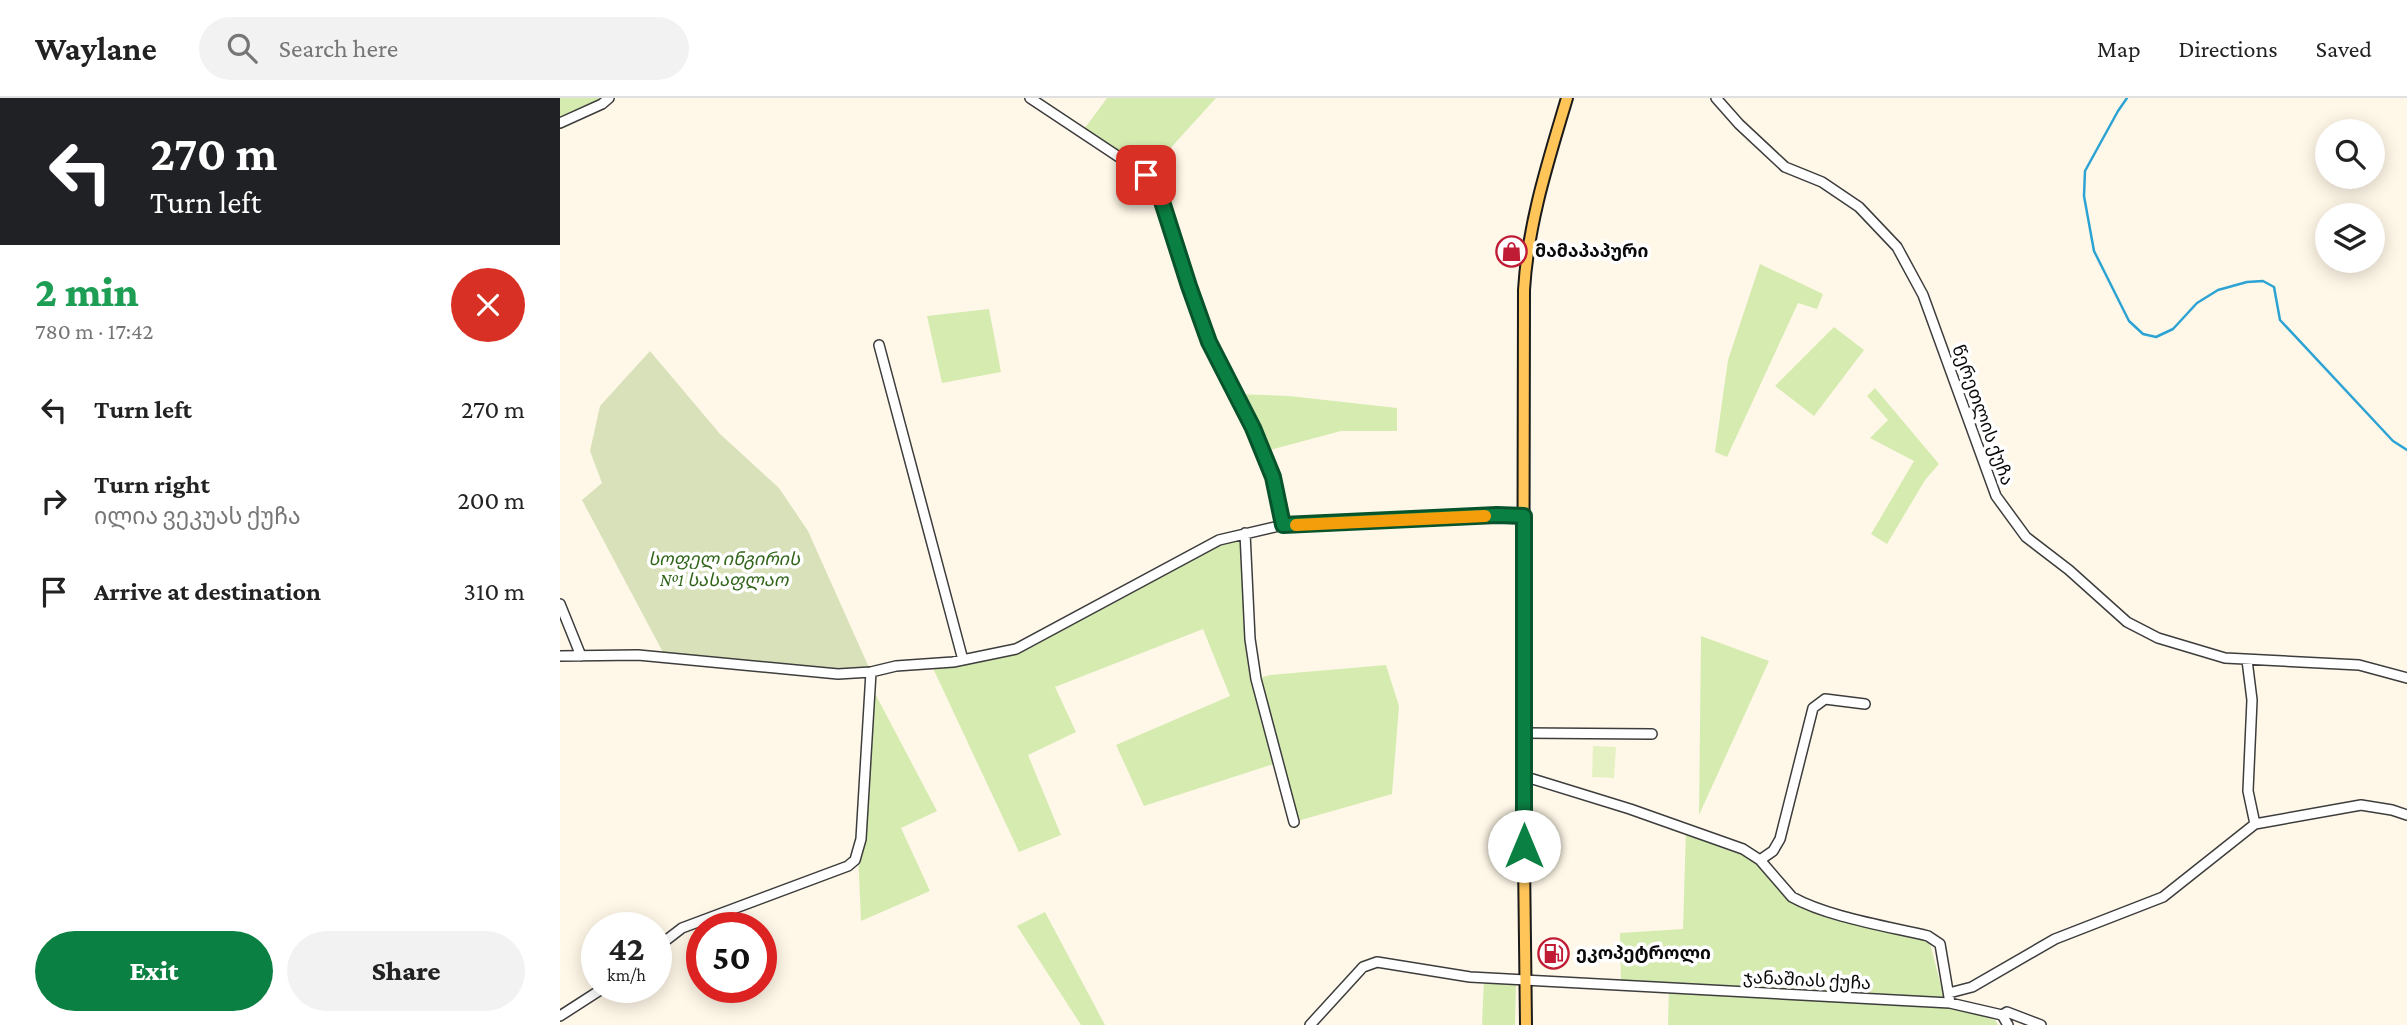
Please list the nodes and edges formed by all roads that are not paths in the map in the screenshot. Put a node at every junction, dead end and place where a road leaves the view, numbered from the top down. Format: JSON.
{"nodes":[{"id":1,"x":609,"y":98,"type":"edge"},
{"id":2,"x":1030,"y":98,"type":"edge"},
{"id":3,"x":1567,"y":98,"type":"edge"},
{"id":4,"x":1716,"y":98,"type":"edge"},
{"id":5,"x":560,"y":123,"type":"edge"},
{"id":6,"x":878,"y":345,"type":"dead end"},
{"id":7,"x":1524,"y":516,"type":"junction"},
{"id":8,"x":1283,"y":525,"type":"junction"},
{"id":9,"x":1245,"y":533,"type":"junction"},
{"id":10,"x":560,"y":604,"type":"edge"},
{"id":11,"x":560,"y":656,"type":"edge"},
{"id":12,"x":581,"y":656,"type":"junction"},
{"id":13,"x":963,"y":660,"type":"junction"},
{"id":14,"x":2247,"y":660,"type":"junction"},
{"id":15,"x":872,"y":672,"type":"junction"},
{"id":16,"x":2407,"y":678,"type":"edge"},
{"id":17,"x":1865,"y":704,"type":"dead end"},
{"id":18,"x":1524,"y":733,"type":"junction"},
{"id":19,"x":1652,"y":734,"type":"dead end"},
{"id":20,"x":1523,"y":776,"type":"junction"},
{"id":21,"x":2407,"y":815,"type":"edge"},
{"id":22,"x":1294,"y":822,"type":"dead end"},
{"id":23,"x":2255,"y":824,"type":"junction"},
{"id":24,"x":1760,"y":860,"type":"junction"},
{"id":25,"x":672,"y":936,"type":"edge"},
{"id":26,"x":1526,"y":979,"type":"junction"},
{"id":27,"x":1949,"y":992,"type":"junction"},
{"id":28,"x":581,"y":1002,"type":"edge"},
{"id":29,"x":1950,"y":1003,"type":"junction"},
{"id":30,"x":2001,"y":1015,"type":"junction"},
{"id":31,"x":560,"y":1016,"type":"edge"},
{"id":32,"x":1310,"y":1025,"type":"edge"},
{"id":33,"x":1526,"y":1025,"type":"edge"},
{"id":34,"x":2008,"y":1025,"type":"edge"},
{"id":35,"x":2041,"y":1025,"type":"edge"}],
"edges":[{"from":1,"to":5,"type":"street"},
{"from":2,"to":8,"type":"street"},
{"from":3,"to":7,"type":"main road"},
{"from":4,"to":14,"type":"street","name":"წერეთლის ქუჩა"},
{"from":6,"to":13,"type":"street"},
{"from":7,"to":8,"type":"street"},
{"from":7,"to":18,"type":"main road"},
{"from":8,"to":9,"type":"street"},
{"from":9,"to":13,"type":"street"},
{"from":9,"to":22,"type":"street"},
{"from":10,"to":12,"type":"street"},
{"from":11,"to":12,"type":"street"},
{"from":12,"to":15,"type":"street"},
{"from":13,"to":15,"type":"street"},
{"from":14,"to":16,"type":"street","name":"წერეთლის ქუჩა"},
{"from":14,"to":23,"type":"street"},
{"from":15,"to":25,"type":"street"},
{"from":17,"to":24,"type":"street"},
{"from":18,"to":19,"type":"street"},
{"from":18,"to":20,"type":"main road"},
{"from":20,"to":24,"type":"street"},
{"from":20,"to":26,"type":"main road"},
{"from":21,"to":23,"type":"street"},
{"from":23,"to":27,"type":"street"},
{"from":24,"to":27,"type":"street"},
{"from":26,"to":29,"type":"street","name":"ჯანაშიას ქუჩა"},
{"from":26,"to":32,"type":"street","name":"ჯანაშიას ქუჩა"},
{"from":26,"to":33,"type":"main road"},
{"from":27,"to":29,"type":"street"},
{"from":28,"to":31,"type":"street"},
{"from":29,"to":30,"type":"street","name":"ჯანაშიას ქუჩა"},
{"from":30,"to":34,"type":"street"},
{"from":30,"to":35,"type":"street","name":"ჯანაშიას ქუჩა"}]}
